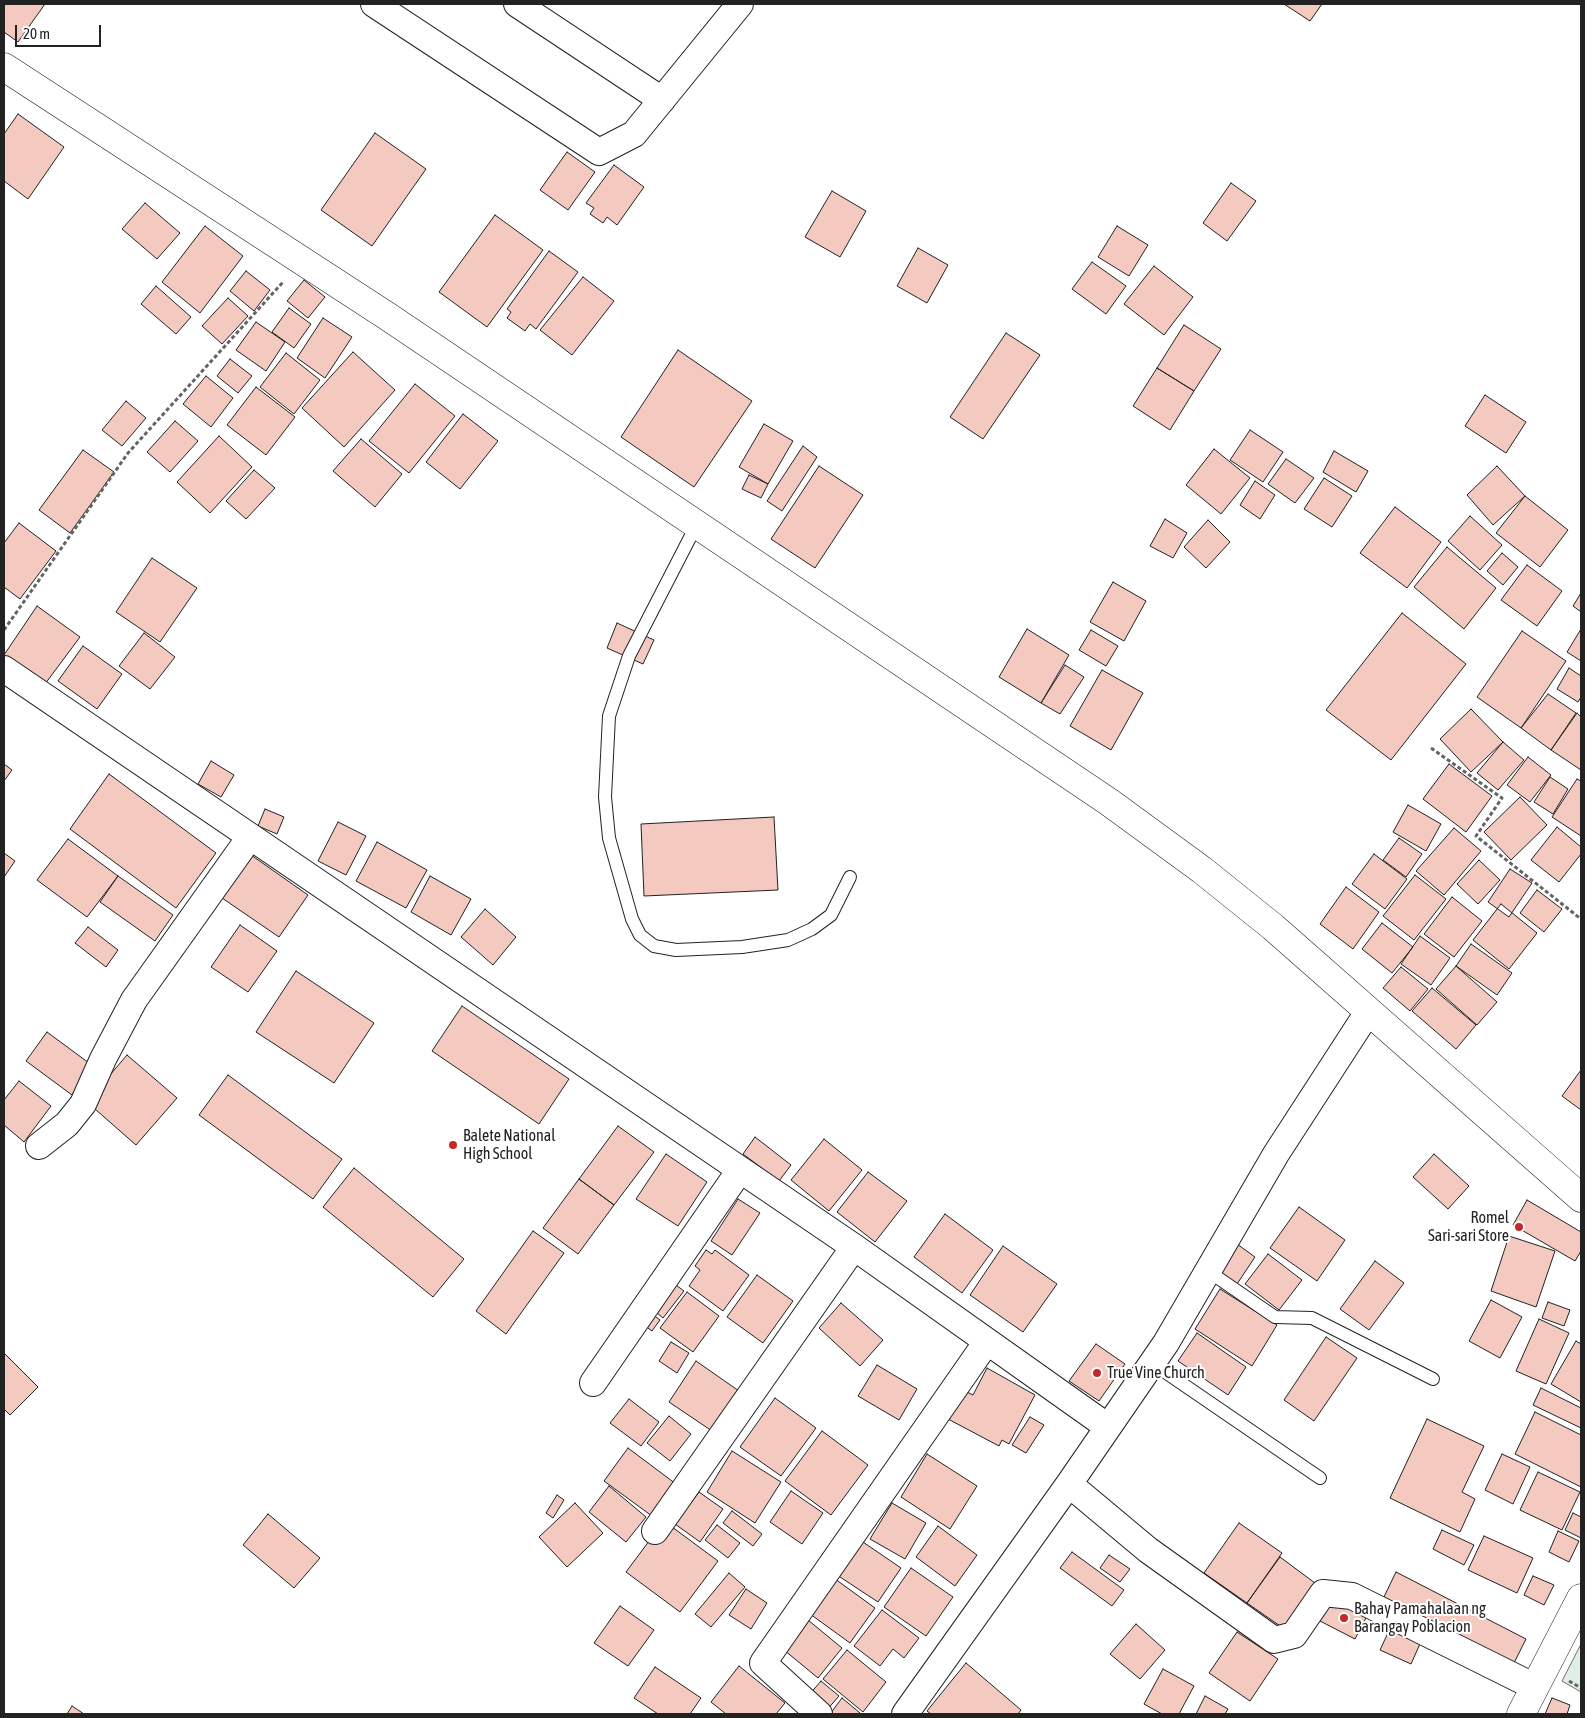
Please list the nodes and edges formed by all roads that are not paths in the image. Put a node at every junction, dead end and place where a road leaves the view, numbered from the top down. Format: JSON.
{"nodes":[{"id":1,"x":374,"y":4,"type":"edge"},
{"id":2,"x":516,"y":4,"type":"edge"},
{"id":3,"x":740,"y":4,"type":"edge"},
{"id":4,"x":4,"y":67,"type":"edge"},
{"id":5,"x":662,"y":100,"type":"junction"},
{"id":6,"x":697,"y":524,"type":"junction"},
{"id":7,"x":4,"y":669,"type":"edge"},
{"id":8,"x":250,"y":837,"type":"junction"},
{"id":9,"x":850,"y":877,"type":"dead end"},
{"id":10,"x":1368,"y":1012,"type":"junction"},
{"id":11,"x":39,"y":1146,"type":"dead end"},
{"id":12,"x":740,"y":1170,"type":"junction"},
{"id":13,"x":1581,"y":1198,"type":"edge"},
{"id":14,"x":854,"y":1247,"type":"junction"},
{"id":15,"x":1208,"y":1271,"type":"junction"},
{"id":16,"x":986,"y":1342,"type":"junction"},
{"id":17,"x":1152,"y":1362,"type":"junction"},
{"id":18,"x":1433,"y":1379,"type":"dead end"},
{"id":19,"x":593,"y":1383,"type":"dead end"},
{"id":20,"x":1108,"y":1427,"type":"junction"},
{"id":21,"x":1320,"y":1478,"type":"dead end"},
{"id":22,"x":1069,"y":1484,"type":"junction"},
{"id":23,"x":655,"y":1531,"type":"dead end"},
{"id":24,"x":1581,"y":1598,"type":"edge"},
{"id":25,"x":1535,"y":1687,"type":"junction"},
{"id":26,"x":818,"y":1714,"type":"edge"},
{"id":27,"x":904,"y":1714,"type":"edge"},
{"id":28,"x":1521,"y":1714,"type":"edge"}],
"edges":[{"from":1,"to":5,"type":"street"},
{"from":2,"to":5,"type":"street"},
{"from":3,"to":5,"type":"street"},
{"from":4,"to":6,"type":"main road"},
{"from":6,"to":9,"type":"lane"},
{"from":6,"to":10,"type":"main road"},
{"from":7,"to":8,"type":"street"},
{"from":8,"to":11,"type":"street"},
{"from":8,"to":12,"type":"street"},
{"from":10,"to":13,"type":"main road"},
{"from":10,"to":15,"type":"street"},
{"from":12,"to":14,"type":"street"},
{"from":12,"to":19,"type":"street"},
{"from":14,"to":16,"type":"street"},
{"from":14,"to":23,"type":"street"},
{"from":15,"to":17,"type":"street"},
{"from":15,"to":18,"type":"lane"},
{"from":16,"to":20,"type":"street"},
{"from":16,"to":26,"type":"street"},
{"from":17,"to":20,"type":"street"},
{"from":17,"to":21,"type":"lane"},
{"from":20,"to":22,"type":"street"},
{"from":22,"to":25,"type":"street"},
{"from":22,"to":27,"type":"street"},
{"from":24,"to":25,"type":"main road"},
{"from":25,"to":28,"type":"main road"}]}
